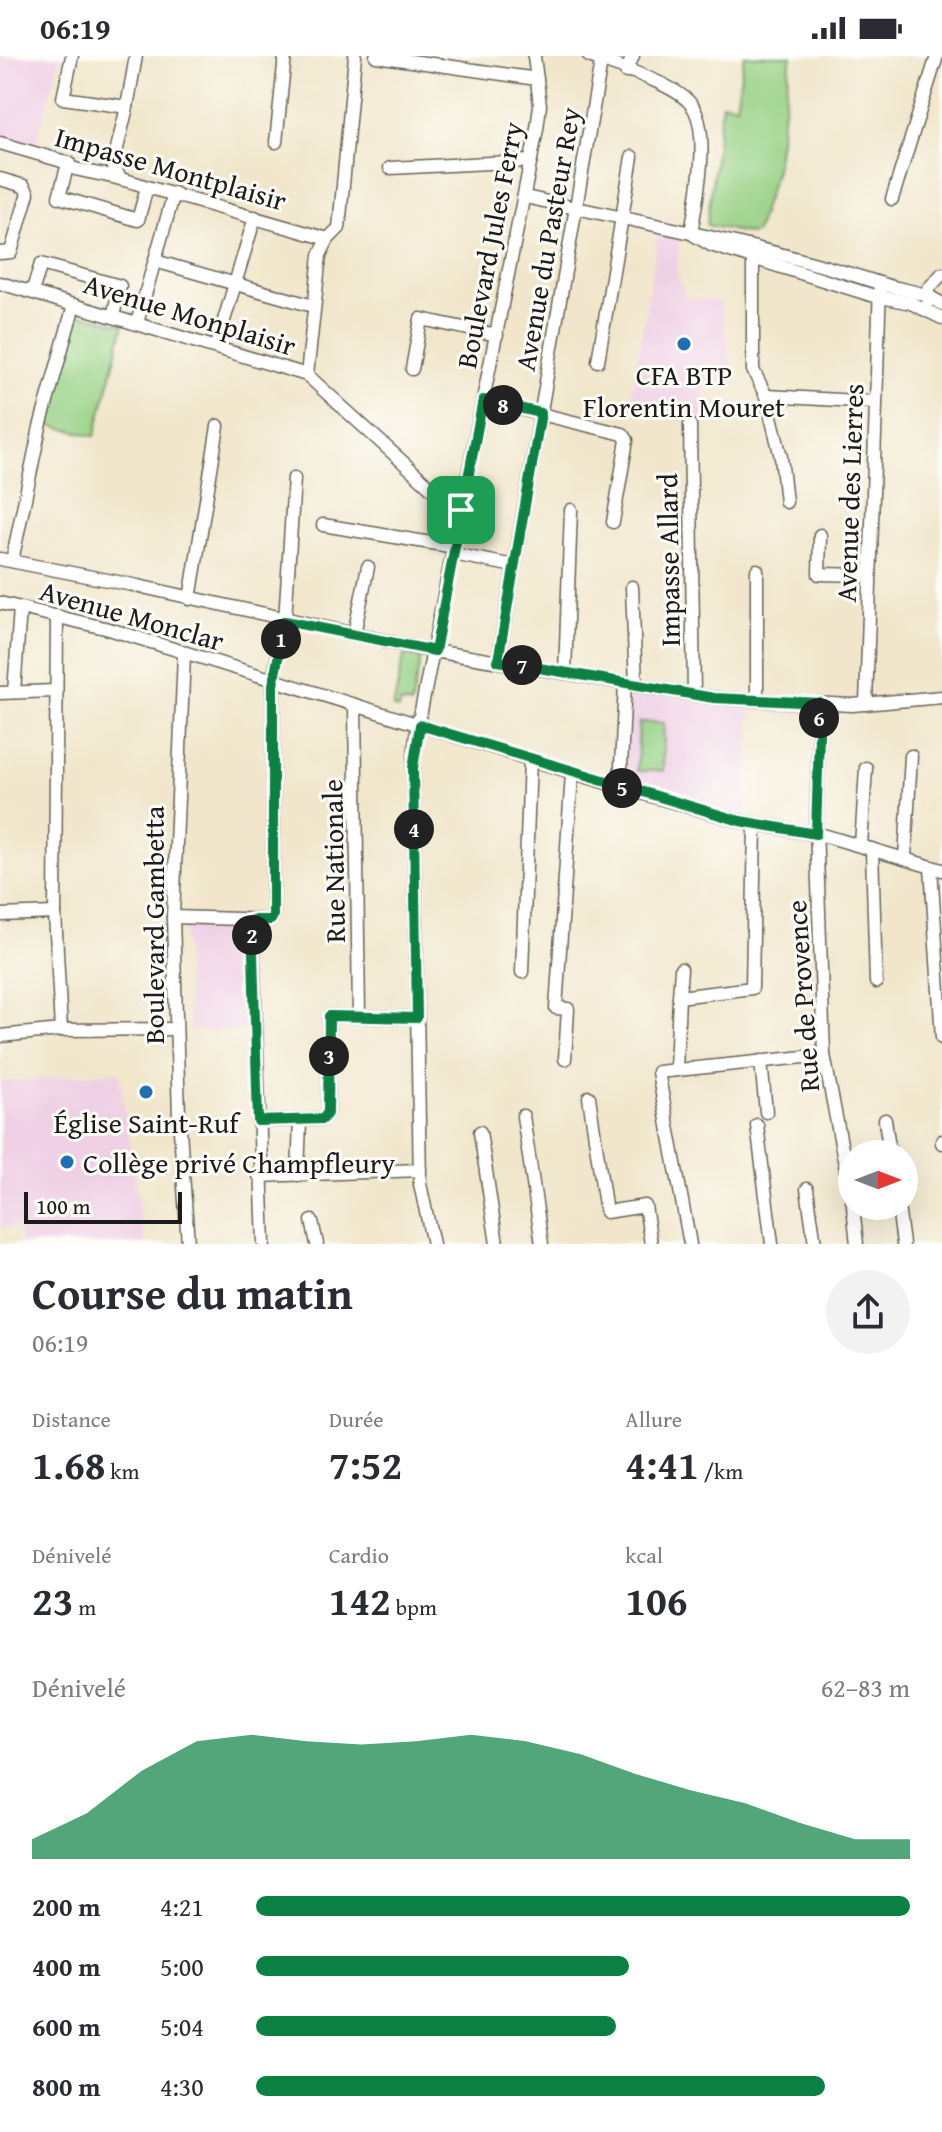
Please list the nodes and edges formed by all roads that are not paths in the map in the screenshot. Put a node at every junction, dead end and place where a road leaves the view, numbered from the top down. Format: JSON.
{"nodes":[{"id":1,"x":72,"y":56,"type":"edge"},
{"id":2,"x":136,"y":56,"type":"edge"},
{"id":3,"x":285,"y":56,"type":"edge"},
{"id":4,"x":355,"y":56,"type":"edge"},
{"id":5,"x":376,"y":56,"type":"edge"},
{"id":6,"x":535,"y":56,"type":"edge"},
{"id":7,"x":589,"y":56,"type":"edge"},
{"id":8,"x":633,"y":56,"type":"edge"},
{"id":9,"x":937,"y":56,"type":"edge"},
{"id":10,"x":602,"y":59,"type":"edge"},
{"id":11,"x":626,"y":72,"type":"junction"},
{"id":12,"x":537,"y":79,"type":"junction"},
{"id":13,"x":127,"y":107,"type":"junction"},
{"id":14,"x":276,"y":142,"type":"dead end"},
{"id":15,"x":0,"y":143,"type":"edge"},
{"id":16,"x":632,"y":157,"type":"dead end"},
{"id":17,"x":531,"y":161,"type":"junction"},
{"id":18,"x":67,"y":167,"type":"junction"},
{"id":19,"x":390,"y":168,"type":"dead end"},
{"id":20,"x":119,"y":176,"type":"junction"},
{"id":21,"x":0,"y":179,"type":"edge"},
{"id":22,"x":147,"y":187,"type":"junction"},
{"id":23,"x":174,"y":193,"type":"junction"},
{"id":24,"x":525,"y":197,"type":"junction"},
{"id":25,"x":892,"y":199,"type":"dead end"},
{"id":26,"x":576,"y":208,"type":"junction"},
{"id":27,"x":255,"y":217,"type":"junction"},
{"id":28,"x":622,"y":218,"type":"junction"},
{"id":29,"x":691,"y":233,"type":"junction"},
{"id":30,"x":328,"y":239,"type":"junction"},
{"id":31,"x":0,"y":253,"type":"edge"},
{"id":32,"x":753,"y":258,"type":"junction"},
{"id":33,"x":155,"y":261,"type":"junction"},
{"id":34,"x":942,"y":274,"type":"edge"},
{"id":35,"x":0,"y":283,"type":"edge"},
{"id":36,"x":235,"y":284,"type":"junction"},
{"id":37,"x":879,"y":290,"type":"junction"},
{"id":38,"x":32,"y":292,"type":"junction"},
{"id":39,"x":927,"y":294,"type":"junction"},
{"id":40,"x":74,"y":305,"type":"junction"},
{"id":41,"x":313,"y":306,"type":"junction"},
{"id":42,"x":939,"y":311,"type":"edge"},
{"id":43,"x":113,"y":316,"type":"junction"},
{"id":44,"x":137,"y":323,"type":"junction"},
{"id":45,"x":497,"y":335,"type":"junction"},
{"id":46,"x":216,"y":347,"type":"junction"},
{"id":47,"x":598,"y":361,"type":"dead end"},
{"id":48,"x":412,"y":369,"type":"dead end"},
{"id":49,"x":307,"y":375,"type":"junction"},
{"id":50,"x":766,"y":396,"type":"junction"},
{"id":51,"x":483,"y":400,"type":"junction"},
{"id":52,"x":876,"y":402,"type":"junction"},
{"id":53,"x":541,"y":413,"type":"junction"},
{"id":54,"x":690,"y":425,"type":"dead end"},
{"id":55,"x":218,"y":426,"type":"dead end"},
{"id":56,"x":294,"y":478,"type":"dead end"},
{"id":57,"x":786,"y":502,"type":"dead end"},
{"id":58,"x":461,"y":510,"type":"junction"},
{"id":59,"x":571,"y":510,"type":"dead end"},
{"id":60,"x":613,"y":522,"type":"dead end"},
{"id":61,"x":323,"y":525,"type":"dead end"},
{"id":62,"x":820,"y":535,"type":"dead end"},
{"id":63,"x":454,"y":550,"type":"junction"},
{"id":64,"x":6,"y":560,"type":"edge"},
{"id":65,"x":514,"y":566,"type":"junction"},
{"id":66,"x":368,"y":567,"type":"dead end"},
{"id":67,"x":757,"y":570,"type":"dead end"},
{"id":68,"x":870,"y":575,"type":"junction"},
{"id":69,"x":632,"y":587,"type":"dead end"},
{"id":70,"x":190,"y":599,"type":"junction"},
{"id":71,"x":0,"y":603,"type":"edge"},
{"id":72,"x":20,"y":608,"type":"junction"},
{"id":73,"x":57,"y":616,"type":"junction"},
{"id":74,"x":285,"y":621,"type":"junction"},
{"id":75,"x":354,"y":634,"type":"junction"},
{"id":76,"x":435,"y":651,"type":"junction"},
{"id":77,"x":184,"y":654,"type":"junction"},
{"id":78,"x":498,"y":661,"type":"junction"},
{"id":79,"x":565,"y":673,"type":"junction"},
{"id":80,"x":273,"y":681,"type":"junction"},
{"id":81,"x":630,"y":684,"type":"junction"},
{"id":82,"x":7,"y":692,"type":"edge"},
{"id":83,"x":694,"y":694,"type":"junction"},
{"id":84,"x":55,"y":697,"type":"junction"},
{"id":85,"x":942,"y":697,"type":"edge"},
{"id":86,"x":757,"y":700,"type":"junction"},
{"id":87,"x":820,"y":703,"type":"junction"},
{"id":88,"x":866,"y":704,"type":"junction"},
{"id":89,"x":355,"y":705,"type":"junction"},
{"id":90,"x":420,"y":725,"type":"junction"},
{"id":91,"x":911,"y":756,"type":"dead end"},
{"id":92,"x":530,"y":760,"type":"junction"},
{"id":93,"x":866,"y":768,"type":"dead end"},
{"id":94,"x":572,"y":774,"type":"junction"},
{"id":95,"x":620,"y":787,"type":"junction"},
{"id":96,"x":755,"y":824,"type":"junction"},
{"id":97,"x":816,"y":834,"type":"junction"},
{"id":98,"x":866,"y":847,"type":"junction"},
{"id":99,"x":905,"y":858,"type":"junction"},
{"id":100,"x":936,"y":868,"type":"edge"},
{"id":101,"x":55,"y":913,"type":"junction"},
{"id":102,"x":0,"y":915,"type":"edge"},
{"id":103,"x":173,"y":917,"type":"junction"},
{"id":104,"x":252,"y":920,"type":"junction"},
{"id":105,"x":681,"y":969,"type":"dead end"},
{"id":106,"x":522,"y":972,"type":"dead end"},
{"id":107,"x":876,"y":982,"type":"dead end"},
{"id":108,"x":679,"y":997,"type":"junction"},
{"id":109,"x":359,"y":1016,"type":"junction"},
{"id":110,"x":417,"y":1018,"type":"junction"},
{"id":111,"x":176,"y":1029,"type":"junction"},
{"id":112,"x":61,"y":1030,"type":"junction"},
{"id":113,"x":0,"y":1036,"type":"edge"},
{"id":114,"x":942,"y":1038,"type":"edge"},
{"id":115,"x":824,"y":1055,"type":"junction"},
{"id":116,"x":565,"y":1059,"type":"dead end"},
{"id":117,"x":761,"y":1061,"type":"junction"},
{"id":118,"x":676,"y":1070,"type":"junction"},
{"id":119,"x":589,"y":1097,"type":"dead end"},
{"id":120,"x":766,"y":1112,"type":"dead end"},
{"id":121,"x":523,"y":1116,"type":"dead end"},
{"id":122,"x":300,"y":1120,"type":"junction"},
{"id":123,"x":885,"y":1120,"type":"dead end"},
{"id":124,"x":258,"y":1121,"type":"junction"},
{"id":125,"x":757,"y":1125,"type":"dead end"},
{"id":126,"x":480,"y":1132,"type":"dead end"},
{"id":127,"x":840,"y":1140,"type":"edge"},
{"id":128,"x":888,"y":1140,"type":"edge"},
{"id":129,"x":420,"y":1170,"type":"junction"},
{"id":130,"x":298,"y":1175,"type":"junction"},
{"id":131,"x":259,"y":1176,"type":"junction"},
{"id":132,"x":807,"y":1189,"type":"dead end"},
{"id":133,"x":854,"y":1220,"type":"edge"},
{"id":134,"x":900,"y":1220,"type":"edge"},
{"id":135,"x":312,"y":1221,"type":"dead end"},
{"id":136,"x":188,"y":1244,"type":"edge"},
{"id":137,"x":264,"y":1244,"type":"edge"},
{"id":138,"x":317,"y":1244,"type":"edge"},
{"id":139,"x":430,"y":1244,"type":"edge"},
{"id":140,"x":497,"y":1244,"type":"edge"},
{"id":141,"x":542,"y":1244,"type":"edge"},
{"id":142,"x":651,"y":1244,"type":"edge"},
{"id":143,"x":690,"y":1244,"type":"edge"},
{"id":144,"x":772,"y":1244,"type":"edge"},
{"id":145,"x":815,"y":1244,"type":"edge"},
{"id":146,"x":857,"y":1244,"type":"edge"},
{"id":147,"x":903,"y":1244,"type":"edge"}],
"edges":[{"from":1,"to":13,"type":"street"},
{"from":2,"to":13,"type":"street"},
{"from":3,"to":14,"type":"street"},
{"from":4,"to":30,"type":"street"},
{"from":5,"to":12,"type":"street"},
{"from":6,"to":12,"type":"street","name":"Boulevard Jules Ferry"},
{"from":7,"to":10,"type":"street"},
{"from":8,"to":11,"type":"street"},
{"from":9,"to":25,"type":"street"},
{"from":10,"to":11,"type":"street"},
{"from":10,"to":26,"type":"street","name":"Avenue du Pasteur Rey"},
{"from":11,"to":29,"type":"street"},
{"from":12,"to":17,"type":"street","name":"Boulevard Jules Ferry"},
{"from":13,"to":20,"type":"street"},
{"from":15,"to":18,"type":"street","name":"Impasse Montplaisir"},
{"from":16,"to":28,"type":"street"},
{"from":17,"to":19,"type":"street"},
{"from":17,"to":24,"type":"street","name":"Boulevard Jules Ferry"},
{"from":18,"to":20,"type":"street","name":"Impasse Montplaisir"},
{"from":18,"to":22,"type":"street"},
{"from":20,"to":22,"type":"street","name":"Impasse Montplaisir"},
{"from":21,"to":31,"type":"street"},
{"from":22,"to":23,"type":"street","name":"Impasse Montplaisir"},
{"from":23,"to":27,"type":"street","name":"Impasse Montplaisir"},
{"from":23,"to":33,"type":"street"},
{"from":24,"to":26,"type":"street"},
{"from":24,"to":45,"type":"street","name":"Boulevard Jules Ferry"},
{"from":26,"to":28,"type":"street"},
{"from":26,"to":53,"type":"street","name":"Avenue du Pasteur Rey"},
{"from":27,"to":30,"type":"street","name":"Impasse Montplaisir"},
{"from":27,"to":36,"type":"street"},
{"from":28,"to":29,"type":"street"},
{"from":28,"to":47,"type":"street"},
{"from":29,"to":32,"type":"street"},
{"from":29,"to":37,"type":"street"},
{"from":30,"to":41,"type":"street"},
{"from":32,"to":37,"type":"street"},
{"from":32,"to":50,"type":"street"},
{"from":33,"to":36,"type":"street"},
{"from":33,"to":44,"type":"street"},
{"from":34,"to":39,"type":"street"},
{"from":35,"to":38,"type":"street","name":"Avenue Monplaisir"},
{"from":36,"to":41,"type":"street"},
{"from":36,"to":46,"type":"street"},
{"from":37,"to":39,"type":"street"},
{"from":37,"to":42,"type":"street"},
{"from":37,"to":52,"type":"street","name":"Avenue des Lierres"},
{"from":38,"to":40,"type":"street","name":"Avenue Monplaisir"},
{"from":38,"to":43,"type":"street"},
{"from":39,"to":42,"type":"street"},
{"from":40,"to":43,"type":"street","name":"Avenue Monplaisir"},
{"from":40,"to":64,"type":"street"},
{"from":41,"to":49,"type":"street"},
{"from":43,"to":44,"type":"street","name":"Avenue Monplaisir"},
{"from":44,"to":46,"type":"street","name":"Avenue Monplaisir"},
{"from":45,"to":48,"type":"street"},
{"from":45,"to":51,"type":"street","name":"Boulevard Jules Ferry"},
{"from":46,"to":49,"type":"street","name":"Avenue Monplaisir"},
{"from":49,"to":58,"type":"street","name":"Avenue Monplaisir"},
{"from":50,"to":52,"type":"street"},
{"from":50,"to":57,"type":"street"},
{"from":51,"to":53,"type":"street"},
{"from":51,"to":58,"type":"street","name":"Boulevard Jules Ferry"},
{"from":52,"to":68,"type":"street","name":"Avenue des Lierres"},
{"from":53,"to":60,"type":"street"},
{"from":53,"to":65,"type":"street","name":"Avenue du Pasteur Rey"},
{"from":54,"to":83,"type":"street","name":"Impasse Allard"},
{"from":55,"to":70,"type":"street"},
{"from":56,"to":74,"type":"street"},
{"from":58,"to":63,"type":"street","name":"Boulevard Jules Ferry"},
{"from":59,"to":79,"type":"street"},
{"from":61,"to":63,"type":"street"},
{"from":62,"to":68,"type":"street"},
{"from":63,"to":65,"type":"street"},
{"from":63,"to":76,"type":"street","name":"Boulevard Jules Ferry"},
{"from":64,"to":70,"type":"street"},
{"from":65,"to":78,"type":"street","name":"Avenue du Pasteur Rey"},
{"from":66,"to":75,"type":"street"},
{"from":67,"to":86,"type":"street"},
{"from":68,"to":88,"type":"street","name":"Avenue des Lierres"},
{"from":69,"to":81,"type":"street"},
{"from":70,"to":74,"type":"street"},
{"from":71,"to":72,"type":"street","name":"Avenue Monclar"},
{"from":72,"to":73,"type":"street","name":"Avenue Monclar"},
{"from":72,"to":82,"type":"street"},
{"from":73,"to":77,"type":"street","name":"Avenue Monclar"},
{"from":73,"to":84,"type":"street"},
{"from":74,"to":75,"type":"street"},
{"from":74,"to":80,"type":"street"},
{"from":75,"to":76,"type":"street"},
{"from":76,"to":78,"type":"street"},
{"from":76,"to":90,"type":"street","name":"Boulevard Jules Ferry"},
{"from":77,"to":80,"type":"street","name":"Avenue Monclar"},
{"from":77,"to":103,"type":"street","name":"Boulevard Gambetta"},
{"from":78,"to":79,"type":"street"},
{"from":79,"to":81,"type":"street"},
{"from":80,"to":89,"type":"street","name":"Avenue Monclar"},
{"from":80,"to":104,"type":"street"},
{"from":81,"to":83,"type":"street"},
{"from":81,"to":95,"type":"street"},
{"from":82,"to":84,"type":"street"},
{"from":83,"to":86,"type":"street"},
{"from":84,"to":101,"type":"street"},
{"from":85,"to":88,"type":"street"},
{"from":86,"to":87,"type":"street"},
{"from":87,"to":88,"type":"street"},
{"from":87,"to":97,"type":"street","name":"Rue de Provence"},
{"from":89,"to":90,"type":"street","name":"Avenue Monclar"},
{"from":89,"to":109,"type":"street","name":"Rue Nationale"},
{"from":90,"to":92,"type":"street","name":"Avenue Monclar"},
{"from":90,"to":110,"type":"street","name":"Boulevard Jules Ferry"},
{"from":91,"to":99,"type":"street"},
{"from":92,"to":94,"type":"street","name":"Avenue Monclar"},
{"from":92,"to":106,"type":"street"},
{"from":93,"to":98,"type":"street"},
{"from":94,"to":95,"type":"street","name":"Avenue Monclar"},
{"from":94,"to":116,"type":"street"},
{"from":95,"to":96,"type":"street","name":"Avenue Monclar"},
{"from":96,"to":97,"type":"street","name":"Avenue Monclar"},
{"from":96,"to":108,"type":"street"},
{"from":97,"to":98,"type":"street","name":"Avenue Monclar"},
{"from":97,"to":115,"type":"street","name":"Rue de Provence"},
{"from":98,"to":99,"type":"street","name":"Avenue Monclar"},
{"from":98,"to":107,"type":"street"},
{"from":99,"to":100,"type":"street","name":"Avenue Monclar"},
{"from":100,"to":114,"type":"street"},
{"from":101,"to":102,"type":"street"},
{"from":101,"to":112,"type":"street"},
{"from":103,"to":104,"type":"street"},
{"from":103,"to":111,"type":"street","name":"Boulevard Gambetta"},
{"from":104,"to":124,"type":"street"},
{"from":105,"to":108,"type":"street"},
{"from":108,"to":118,"type":"street"},
{"from":109,"to":110,"type":"street"},
{"from":109,"to":122,"type":"street"},
{"from":110,"to":129,"type":"street","name":"Boulevard Jules Ferry"},
{"from":111,"to":112,"type":"street"},
{"from":111,"to":136,"type":"street","name":"Boulevard Gambetta"},
{"from":112,"to":113,"type":"street"},
{"from":115,"to":117,"type":"street"},
{"from":115,"to":127,"type":"street","name":"Rue de Provence"},
{"from":117,"to":118,"type":"street"},
{"from":117,"to":120,"type":"street"},
{"from":118,"to":143,"type":"street"},
{"from":119,"to":142,"type":"street"},
{"from":121,"to":141,"type":"street"},
{"from":122,"to":124,"type":"street"},
{"from":122,"to":130,"type":"street"},
{"from":123,"to":128,"type":"street"},
{"from":124,"to":131,"type":"street"},
{"from":125,"to":144,"type":"street"},
{"from":126,"to":140,"type":"street"},
{"from":129,"to":130,"type":"street"},
{"from":129,"to":139,"type":"street","name":"Boulevard Jules Ferry"},
{"from":130,"to":131,"type":"street"},
{"from":131,"to":137,"type":"street"},
{"from":132,"to":145,"type":"street"},
{"from":133,"to":146,"type":"street","name":"Rue de Provence"},
{"from":134,"to":147,"type":"street"},
{"from":135,"to":138,"type":"street"}]}
